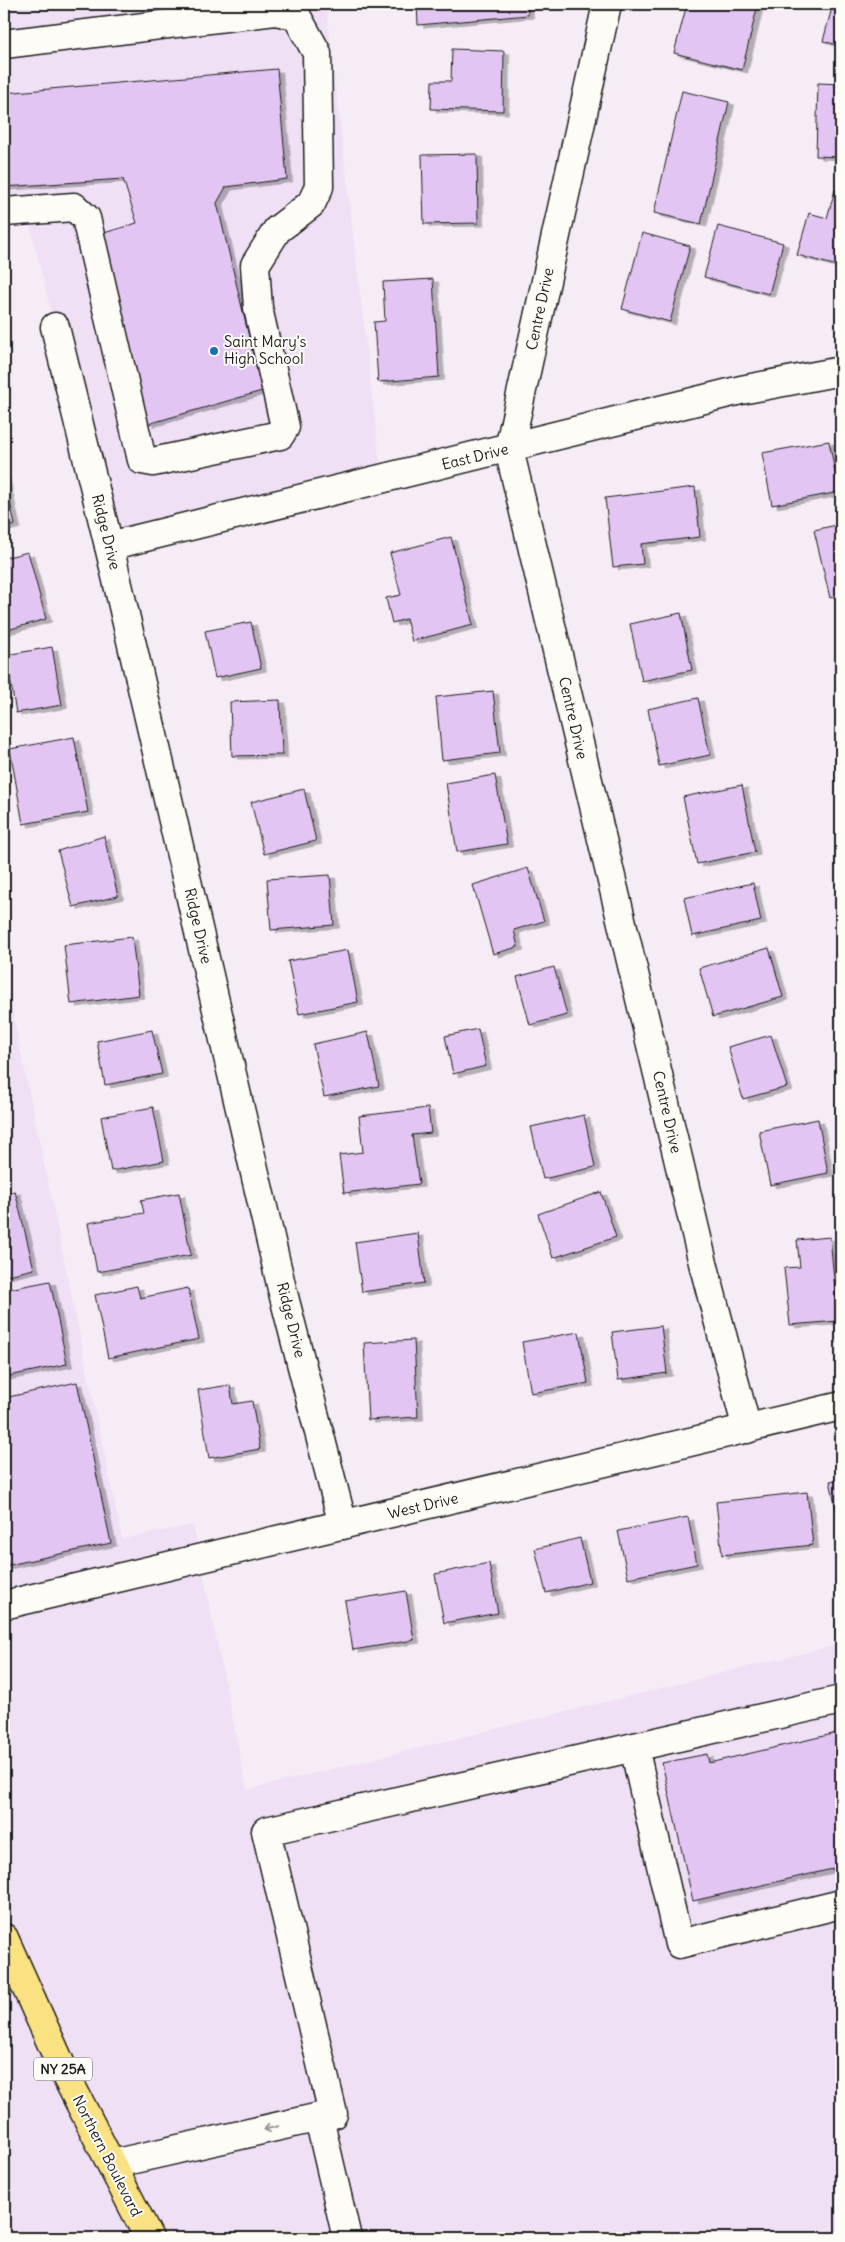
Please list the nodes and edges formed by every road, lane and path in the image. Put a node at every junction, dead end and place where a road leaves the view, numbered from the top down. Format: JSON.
{"nodes":[{"id":1,"x":607,"y":4,"type":"edge"},
{"id":2,"x":4,"y":44,"type":"edge"},
{"id":3,"x":4,"y":212,"type":"edge"},
{"id":4,"x":55,"y":327,"type":"dead end"},
{"id":5,"x":841,"y":371,"type":"edge"},
{"id":6,"x":509,"y":449,"type":"junction"},
{"id":7,"x":109,"y":546,"type":"junction"},
{"id":8,"x":841,"y":1406,"type":"edge"},
{"id":9,"x":747,"y":1429,"type":"junction"},
{"id":10,"x":343,"y":1525,"type":"junction"},
{"id":11,"x":4,"y":1605,"type":"edge"},
{"id":12,"x":841,"y":1700,"type":"edge"},
{"id":13,"x":634,"y":1747,"type":"junction"},
{"id":14,"x":841,"y":1904,"type":"edge"},
{"id":15,"x":4,"y":1938,"type":"edge"},
{"id":16,"x":319,"y":2118,"type":"junction"},
{"id":17,"x":112,"y":2164,"type":"junction"},
{"id":18,"x":149,"y":2238,"type":"edge"},
{"id":19,"x":347,"y":2238,"type":"edge"}],
"edges":[{"from":1,"to":6,"type":"street","name":"Centre Drive"},
{"from":2,"to":3,"type":"street"},
{"from":4,"to":7,"type":"street","name":"Ridge Drive"},
{"from":5,"to":6,"type":"street","name":"East Drive"},
{"from":6,"to":7,"type":"street","name":"East Drive"},
{"from":6,"to":9,"type":"street","name":"Centre Drive"},
{"from":7,"to":10,"type":"street","name":"Ridge Drive"},
{"from":8,"to":9,"type":"street","name":"West Drive"},
{"from":9,"to":10,"type":"street","name":"West Drive"},
{"from":10,"to":11,"type":"street","name":"West Drive"},
{"from":12,"to":13,"type":"street"},
{"from":13,"to":14,"type":"street"},
{"from":13,"to":16,"type":"street"},
{"from":15,"to":17,"type":"main road","name":"Northern Boulevard","number":"NY 25A"},
{"from":16,"to":17,"type":"street","one_way":true},
{"from":16,"to":19,"type":"street"},
{"from":17,"to":18,"type":"main road","name":"Northern Boulevard","number":"NY 25A"}]}
